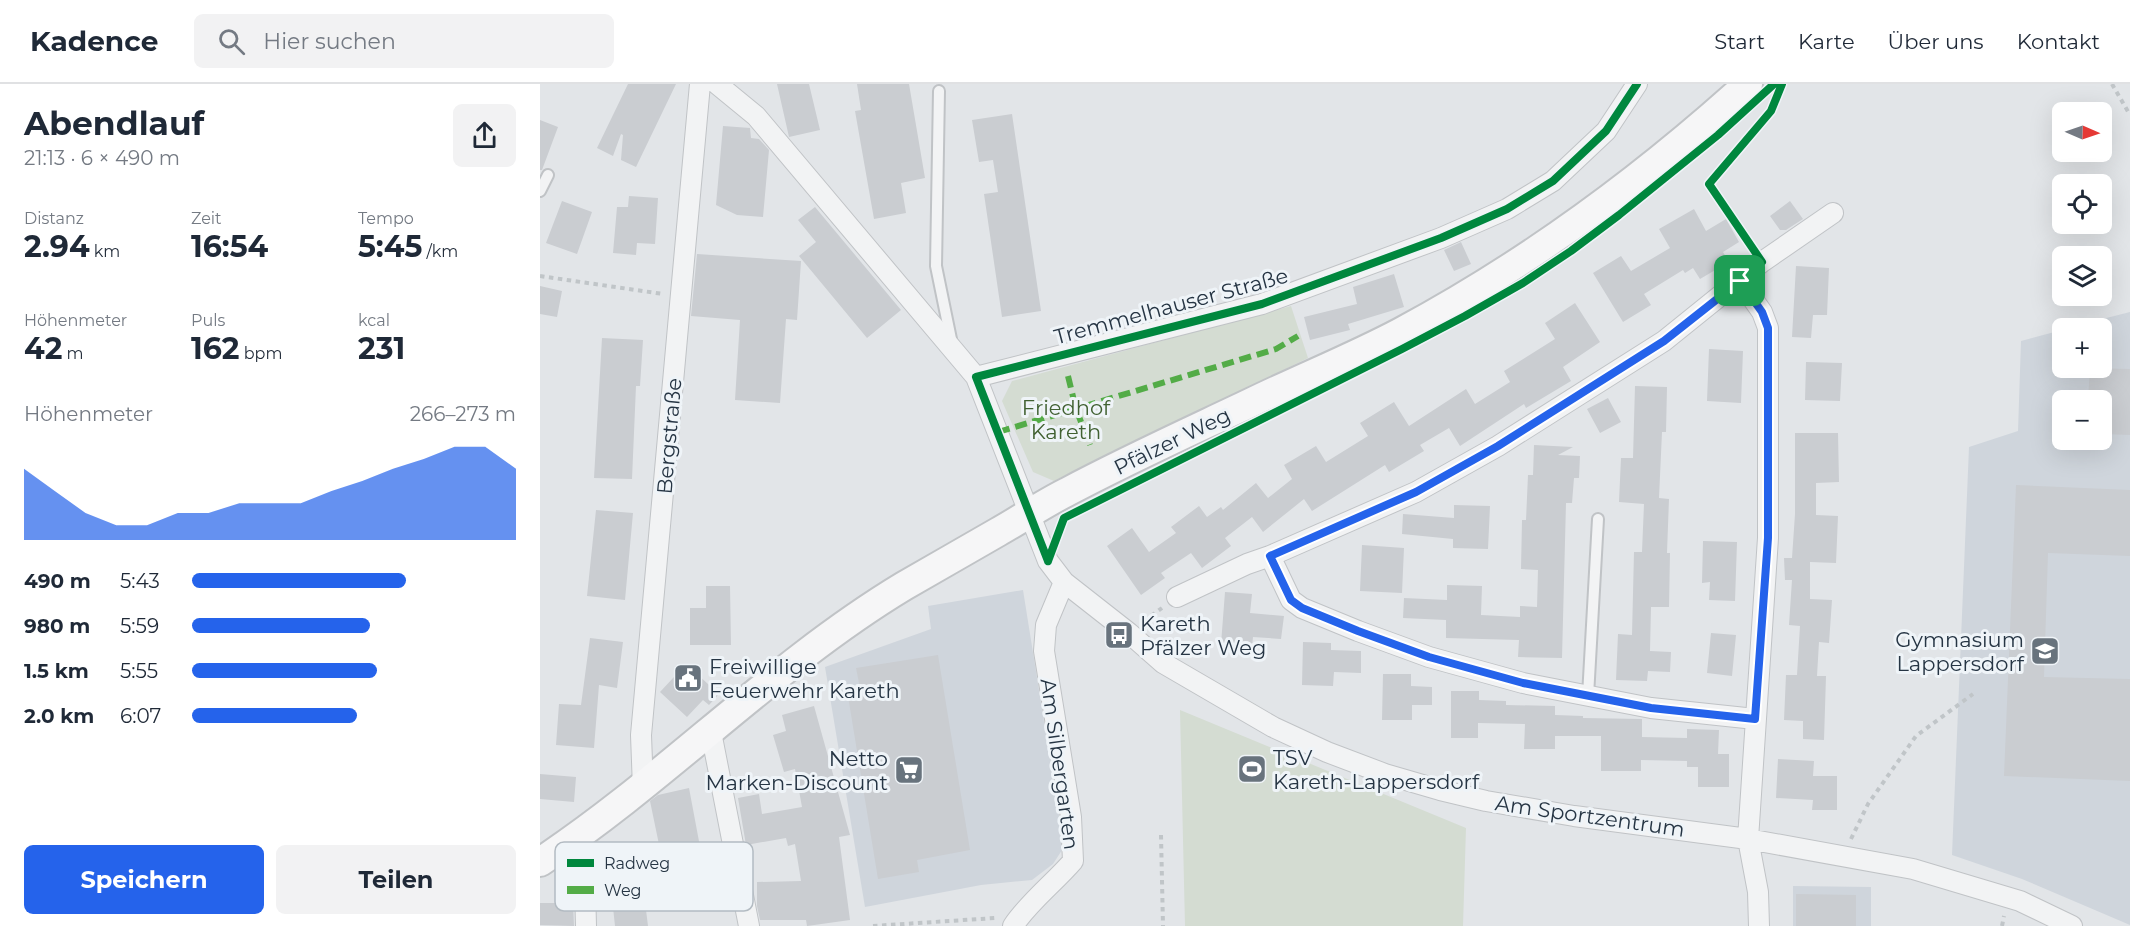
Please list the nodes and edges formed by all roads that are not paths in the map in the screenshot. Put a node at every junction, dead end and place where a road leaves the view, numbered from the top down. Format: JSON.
{"nodes":[{"id":1,"x":700,"y":84,"type":"edge"},
{"id":2,"x":717,"y":84,"type":"edge"},
{"id":3,"x":1637,"y":84,"type":"edge"},
{"id":4,"x":1748,"y":84,"type":"edge"},
{"id":5,"x":939,"y":91,"type":"dead end"},
{"id":6,"x":548,"y":175,"type":"dead end"},
{"id":7,"x":540,"y":191,"type":"edge"},
{"id":8,"x":1833,"y":213,"type":"dead end"},
{"id":9,"x":1740,"y":281,"type":"junction"},
{"id":10,"x":953,"y":350,"type":"junction"},
{"id":11,"x":976,"y":377,"type":"junction"},
{"id":12,"x":1031,"y":513,"type":"junction"},
{"id":13,"x":1598,"y":519,"type":"dead end"},
{"id":14,"x":1270,"y":556,"type":"junction"},
{"id":15,"x":1064,"y":582,"type":"junction"},
{"id":16,"x":1178,"y":597,"type":"dead end"},
{"id":17,"x":1588,"y":696,"type":"junction"},
{"id":18,"x":1755,"y":719,"type":"junction"},
{"id":19,"x":711,"y":732,"type":"junction"},
{"id":20,"x":643,"y":788,"type":"junction"},
{"id":21,"x":580,"y":836,"type":"junction"},
{"id":22,"x":1749,"y":839,"type":"junction"},
{"id":23,"x":571,"y":842,"type":"edge"},
{"id":24,"x":581,"y":842,"type":"edge"},
{"id":25,"x":733,"y":842,"type":"edge"},
{"id":26,"x":555,"y":852,"type":"edge"},
{"id":27,"x":540,"y":862,"type":"edge"},
{"id":28,"x":586,"y":911,"type":"edge"},
{"id":29,"x":746,"y":911,"type":"edge"},
{"id":30,"x":1016,"y":921,"type":"edge"},
{"id":31,"x":586,"y":926,"type":"edge"},
{"id":32,"x":749,"y":926,"type":"edge"},
{"id":33,"x":1760,"y":926,"type":"edge"},
{"id":34,"x":2072,"y":926,"type":"edge"}],
"edges":[{"from":1,"to":20,"type":"street","name":"Bergstraße"},
{"from":2,"to":10,"type":"street"},
{"from":3,"to":11,"type":"street","name":"Tremmelhauser Straße"},
{"from":4,"to":12,"type":"street","name":"Pfälzer Weg"},
{"from":5,"to":10,"type":"lane"},
{"from":6,"to":7,"type":"lane"},
{"from":8,"to":9,"type":"street"},
{"from":9,"to":14,"type":"street"},
{"from":9,"to":18,"type":"street"},
{"from":10,"to":11,"type":"street"},
{"from":11,"to":12,"type":"street"},
{"from":12,"to":15,"type":"street","name":"Am Sportzentrum"},
{"from":12,"to":19,"type":"street","name":"Pfälzer Weg"},
{"from":13,"to":17,"type":"lane"},
{"from":14,"to":16,"type":"street"},
{"from":14,"to":17,"type":"street"},
{"from":15,"to":22,"type":"street","name":"Am Sportzentrum"},
{"from":15,"to":30,"type":"street","name":"Am Silbergarten"},
{"from":17,"to":18,"type":"street"},
{"from":18,"to":22,"type":"street"},
{"from":19,"to":20,"type":"street","name":"Pfälzer Weg"},
{"from":19,"to":25,"type":"street"},
{"from":20,"to":21,"type":"street","name":"Pfälzer Weg"},
{"from":21,"to":23,"type":"street","name":"Pfälzer Weg"},
{"from":21,"to":24,"type":"street"},
{"from":22,"to":33,"type":"street"},
{"from":22,"to":34,"type":"street","name":"Am Sportzentrum"},
{"from":26,"to":27,"type":"street","name":"Pfälzer Weg"},
{"from":28,"to":31,"type":"street"},
{"from":29,"to":32,"type":"street"}]}
